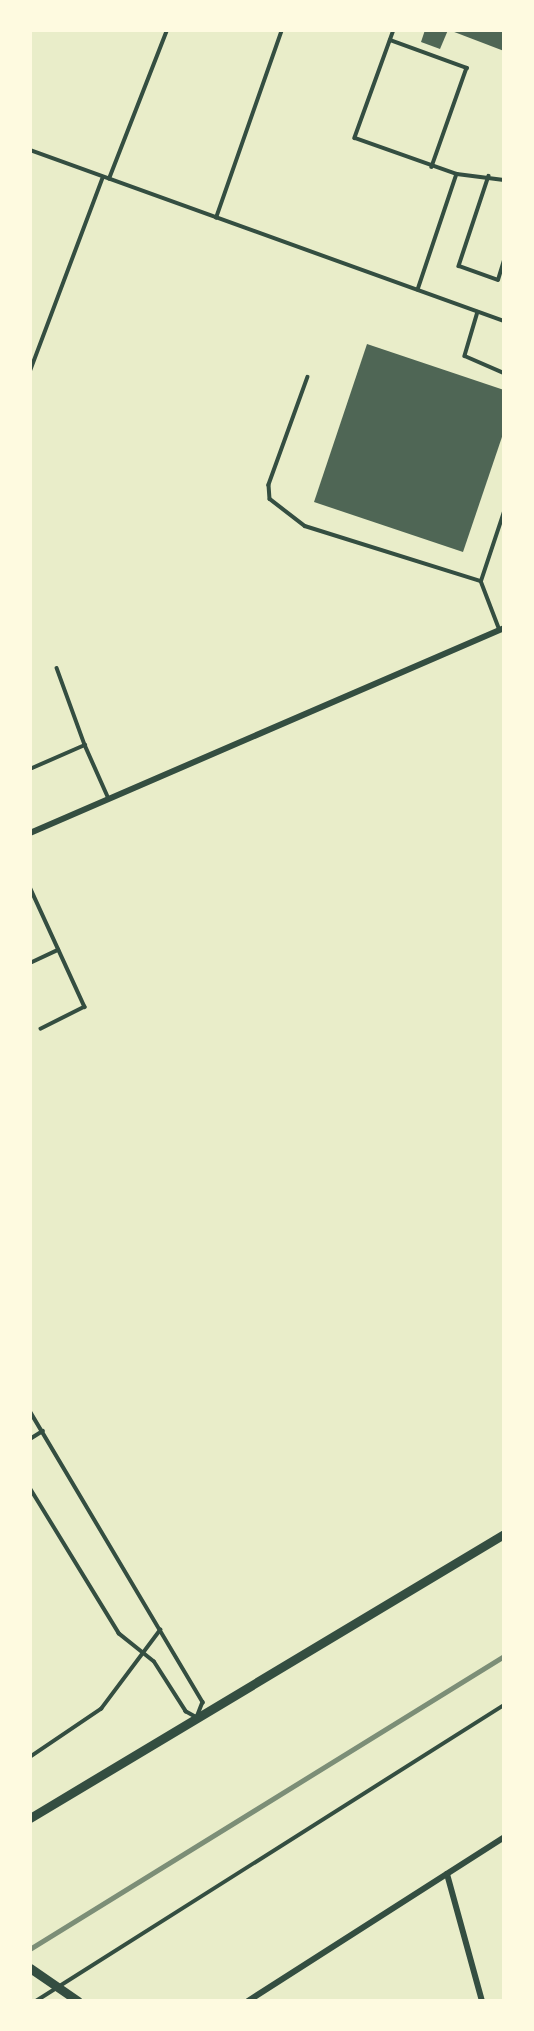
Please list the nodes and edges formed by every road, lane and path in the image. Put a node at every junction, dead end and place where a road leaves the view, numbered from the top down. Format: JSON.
{"nodes":[{"id":1,"x":167,"y":30,"type":"edge"},
{"id":2,"x":282,"y":30,"type":"edge"},
{"id":3,"x":394,"y":30,"type":"edge"},
{"id":4,"x":390,"y":40,"type":"junction"},
{"id":5,"x":30,"y":150,"type":"edge"},
{"id":6,"x":432,"y":167,"type":"junction"},
{"id":7,"x":457,"y":174,"type":"junction"},
{"id":8,"x":489,"y":176,"type":"junction"},
{"id":9,"x":103,"y":177,"type":"junction"},
{"id":10,"x":109,"y":179,"type":"junction"},
{"id":11,"x":504,"y":180,"type":"edge"},
{"id":12,"x":216,"y":218,"type":"junction"},
{"id":13,"x":504,"y":260,"type":"edge"},
{"id":14,"x":418,"y":290,"type":"junction"},
{"id":15,"x":478,"y":312,"type":"junction"},
{"id":16,"x":504,"y":321,"type":"edge"},
{"id":17,"x":30,"y":371,"type":"edge"},
{"id":18,"x":504,"y":373,"type":"edge"},
{"id":19,"x":308,"y":377,"type":"dead end"},
{"id":20,"x":504,"y":512,"type":"edge"},
{"id":21,"x":481,"y":581,"type":"junction"},
{"id":22,"x":502,"y":629,"type":"edge"},
{"id":23,"x":57,"y":668,"type":"dead end"},
{"id":24,"x":85,"y":745,"type":"junction"},
{"id":25,"x":30,"y":769,"type":"edge"},
{"id":26,"x":109,"y":799,"type":"junction"},
{"id":27,"x":30,"y":832,"type":"edge"},
{"id":28,"x":30,"y":887,"type":"edge"},
{"id":29,"x":58,"y":950,"type":"junction"},
{"id":30,"x":30,"y":963,"type":"edge"},
{"id":31,"x":40,"y":1029,"type":"dead end"},
{"id":32,"x":30,"y":1411,"type":"edge"},
{"id":33,"x":43,"y":1431,"type":"junction"},
{"id":34,"x":30,"y":1439,"type":"edge"},
{"id":35,"x":30,"y":1489,"type":"edge"},
{"id":36,"x":504,"y":1534,"type":"edge"},
{"id":37,"x":160,"y":1630,"type":"junction"},
{"id":38,"x":144,"y":1654,"type":"junction"},
{"id":39,"x":504,"y":1705,"type":"edge"},
{"id":40,"x":197,"y":1718,"type":"junction"},
{"id":41,"x":30,"y":1757,"type":"edge"},
{"id":42,"x":30,"y":1818,"type":"edge"},
{"id":43,"x":504,"y":1837,"type":"edge"},
{"id":44,"x":447,"y":1874,"type":"junction"},
{"id":45,"x":30,"y":1968,"type":"edge"},
{"id":46,"x":58,"y":1987,"type":"junction"},
{"id":47,"x":36,"y":2001,"type":"edge"},
{"id":48,"x":78,"y":2001,"type":"edge"},
{"id":49,"x":248,"y":2001,"type":"edge"},
{"id":50,"x":482,"y":2001,"type":"edge"}],
"edges":[{"from":1,"to":10,"type":"lane"},
{"from":2,"to":12,"type":"lane"},
{"from":3,"to":4,"type":"lane"},
{"from":4,"to":6,"type":"lane"},
{"from":4,"to":6,"type":"lane"},
{"from":5,"to":9,"type":"lane"},
{"from":6,"to":7,"type":"lane"},
{"from":7,"to":8,"type":"lane"},
{"from":7,"to":14,"type":"lane"},
{"from":8,"to":11,"type":"lane"},
{"from":8,"to":13,"type":"lane"},
{"from":9,"to":10,"type":"lane"},
{"from":9,"to":17,"type":"lane"},
{"from":10,"to":12,"type":"lane"},
{"from":12,"to":14,"type":"lane"},
{"from":14,"to":15,"type":"lane"},
{"from":15,"to":16,"type":"lane"},
{"from":15,"to":18,"type":"lane"},
{"from":19,"to":21,"type":"lane"},
{"from":20,"to":21,"type":"lane"},
{"from":21,"to":22,"type":"lane"},
{"from":22,"to":26,"type":"street"},
{"from":23,"to":24,"type":"lane"},
{"from":24,"to":25,"type":"lane"},
{"from":24,"to":26,"type":"lane"},
{"from":26,"to":27,"type":"street"},
{"from":28,"to":29,"type":"lane"},
{"from":29,"to":30,"type":"lane"},
{"from":29,"to":31,"type":"lane"},
{"from":32,"to":33,"type":"lane"},
{"from":33,"to":34,"type":"lane"},
{"from":33,"to":37,"type":"lane"},
{"from":35,"to":38,"type":"lane"},
{"from":36,"to":40,"type":"main road"},
{"from":37,"to":38,"type":"lane"},
{"from":37,"to":40,"type":"lane"},
{"from":38,"to":40,"type":"lane"},
{"from":38,"to":41,"type":"lane"},
{"from":39,"to":46,"type":"lane"},
{"from":40,"to":42,"type":"main road"},
{"from":43,"to":44,"type":"street"},
{"from":44,"to":49,"type":"street"},
{"from":44,"to":50,"type":"street"},
{"from":45,"to":46,"type":"main road"},
{"from":46,"to":47,"type":"lane"},
{"from":46,"to":48,"type":"main road"}]}
